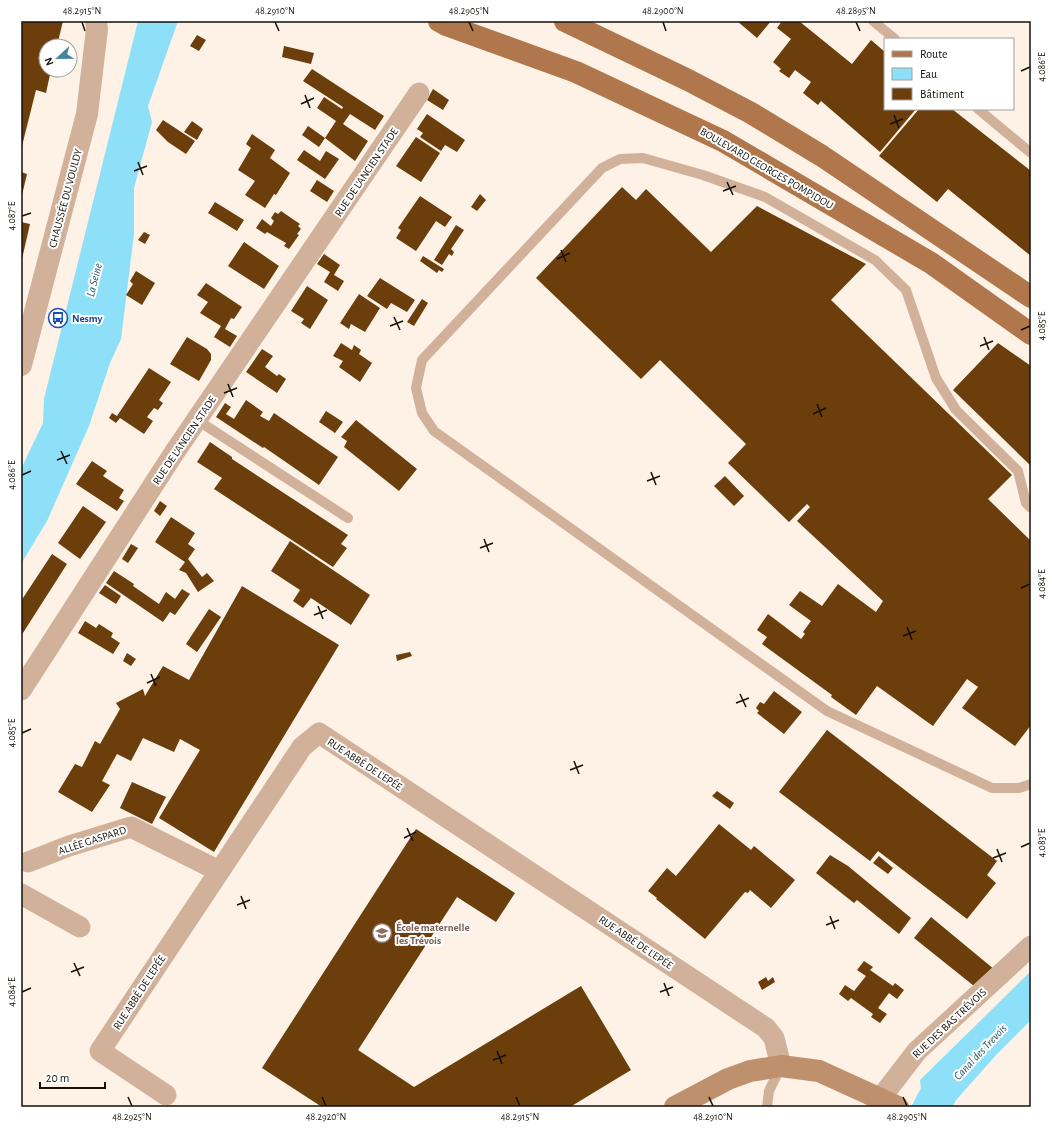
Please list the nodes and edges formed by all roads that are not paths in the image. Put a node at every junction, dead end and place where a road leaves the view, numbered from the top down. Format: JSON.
{"nodes":[{"id":1,"x":439,"y":21,"type":"edge"},
{"id":2,"x":565,"y":21,"type":"edge"},
{"id":3,"x":873,"y":21,"type":"edge"},
{"id":4,"x":98,"y":24,"type":"edge"},
{"id":5,"x":894,"y":38,"type":"edge"},
{"id":6,"x":419,"y":93,"type":"dead end"},
{"id":7,"x":979,"y":110,"type":"edge"},
{"id":8,"x":1031,"y":153,"type":"edge"},
{"id":9,"x":1031,"y":297,"type":"edge"},
{"id":10,"x":1031,"y":334,"type":"edge"},
{"id":11,"x":21,"y":365,"type":"edge"},
{"id":12,"x":197,"y":420,"type":"junction"},
{"id":13,"x":1031,"y":508,"type":"edge"},
{"id":14,"x":348,"y":518,"type":"dead end"},
{"id":15,"x":21,"y":690,"type":"edge"},
{"id":16,"x":1031,"y":784,"type":"edge"},
{"id":17,"x":25,"y":860,"type":"edge"},
{"id":18,"x":219,"y":871,"type":"junction"},
{"id":19,"x":21,"y":884,"type":"edge"},
{"id":20,"x":21,"y":894,"type":"edge"},
{"id":21,"x":80,"y":927,"type":"dead end"},
{"id":22,"x":1031,"y":946,"type":"edge"},
{"id":23,"x":781,"y":1066,"type":"junction"},
{"id":24,"x":166,"y":1095,"type":"dead end"},
{"id":25,"x":884,"y":1104,"type":"edge"},
{"id":26,"x":675,"y":1107,"type":"edge"},
{"id":27,"x":767,"y":1107,"type":"edge"}],
"edges":[{"from":1,"to":10,"type":"main road","name":"BOULEVARD GEORGES POMPIDOU"},
{"from":2,"to":9,"type":"main road"},
{"from":3,"to":5,"type":"lane"},
{"from":4,"to":11,"type":"street","name":"CHAUSSÉE DU VOULDY"},
{"from":6,"to":12,"type":"street","name":"RUE DE L'ANCIEN STADE"},
{"from":7,"to":8,"type":"lane"},
{"from":12,"to":14,"type":"lane"},
{"from":12,"to":15,"type":"street","name":"RUE DE L'ANCIEN STADE"},
{"from":13,"to":16,"type":"lane"},
{"from":17,"to":18,"type":"street","name":"ALLÉE GASPARD"},
{"from":17,"to":19,"type":"street"},
{"from":18,"to":23,"type":"street","name":"RUE ABBÉ DE L'EPÉE"},
{"from":18,"to":24,"type":"street","name":"RUE ABBÉ DE L'EPÉE"},
{"from":20,"to":21,"type":"street"},
{"from":22,"to":25,"type":"street","name":"RUE DES BAS TRÉVOIS"},
{"from":23,"to":25,"type":"main road"},
{"from":23,"to":26,"type":"main road"},
{"from":23,"to":27,"type":"lane"}]}
